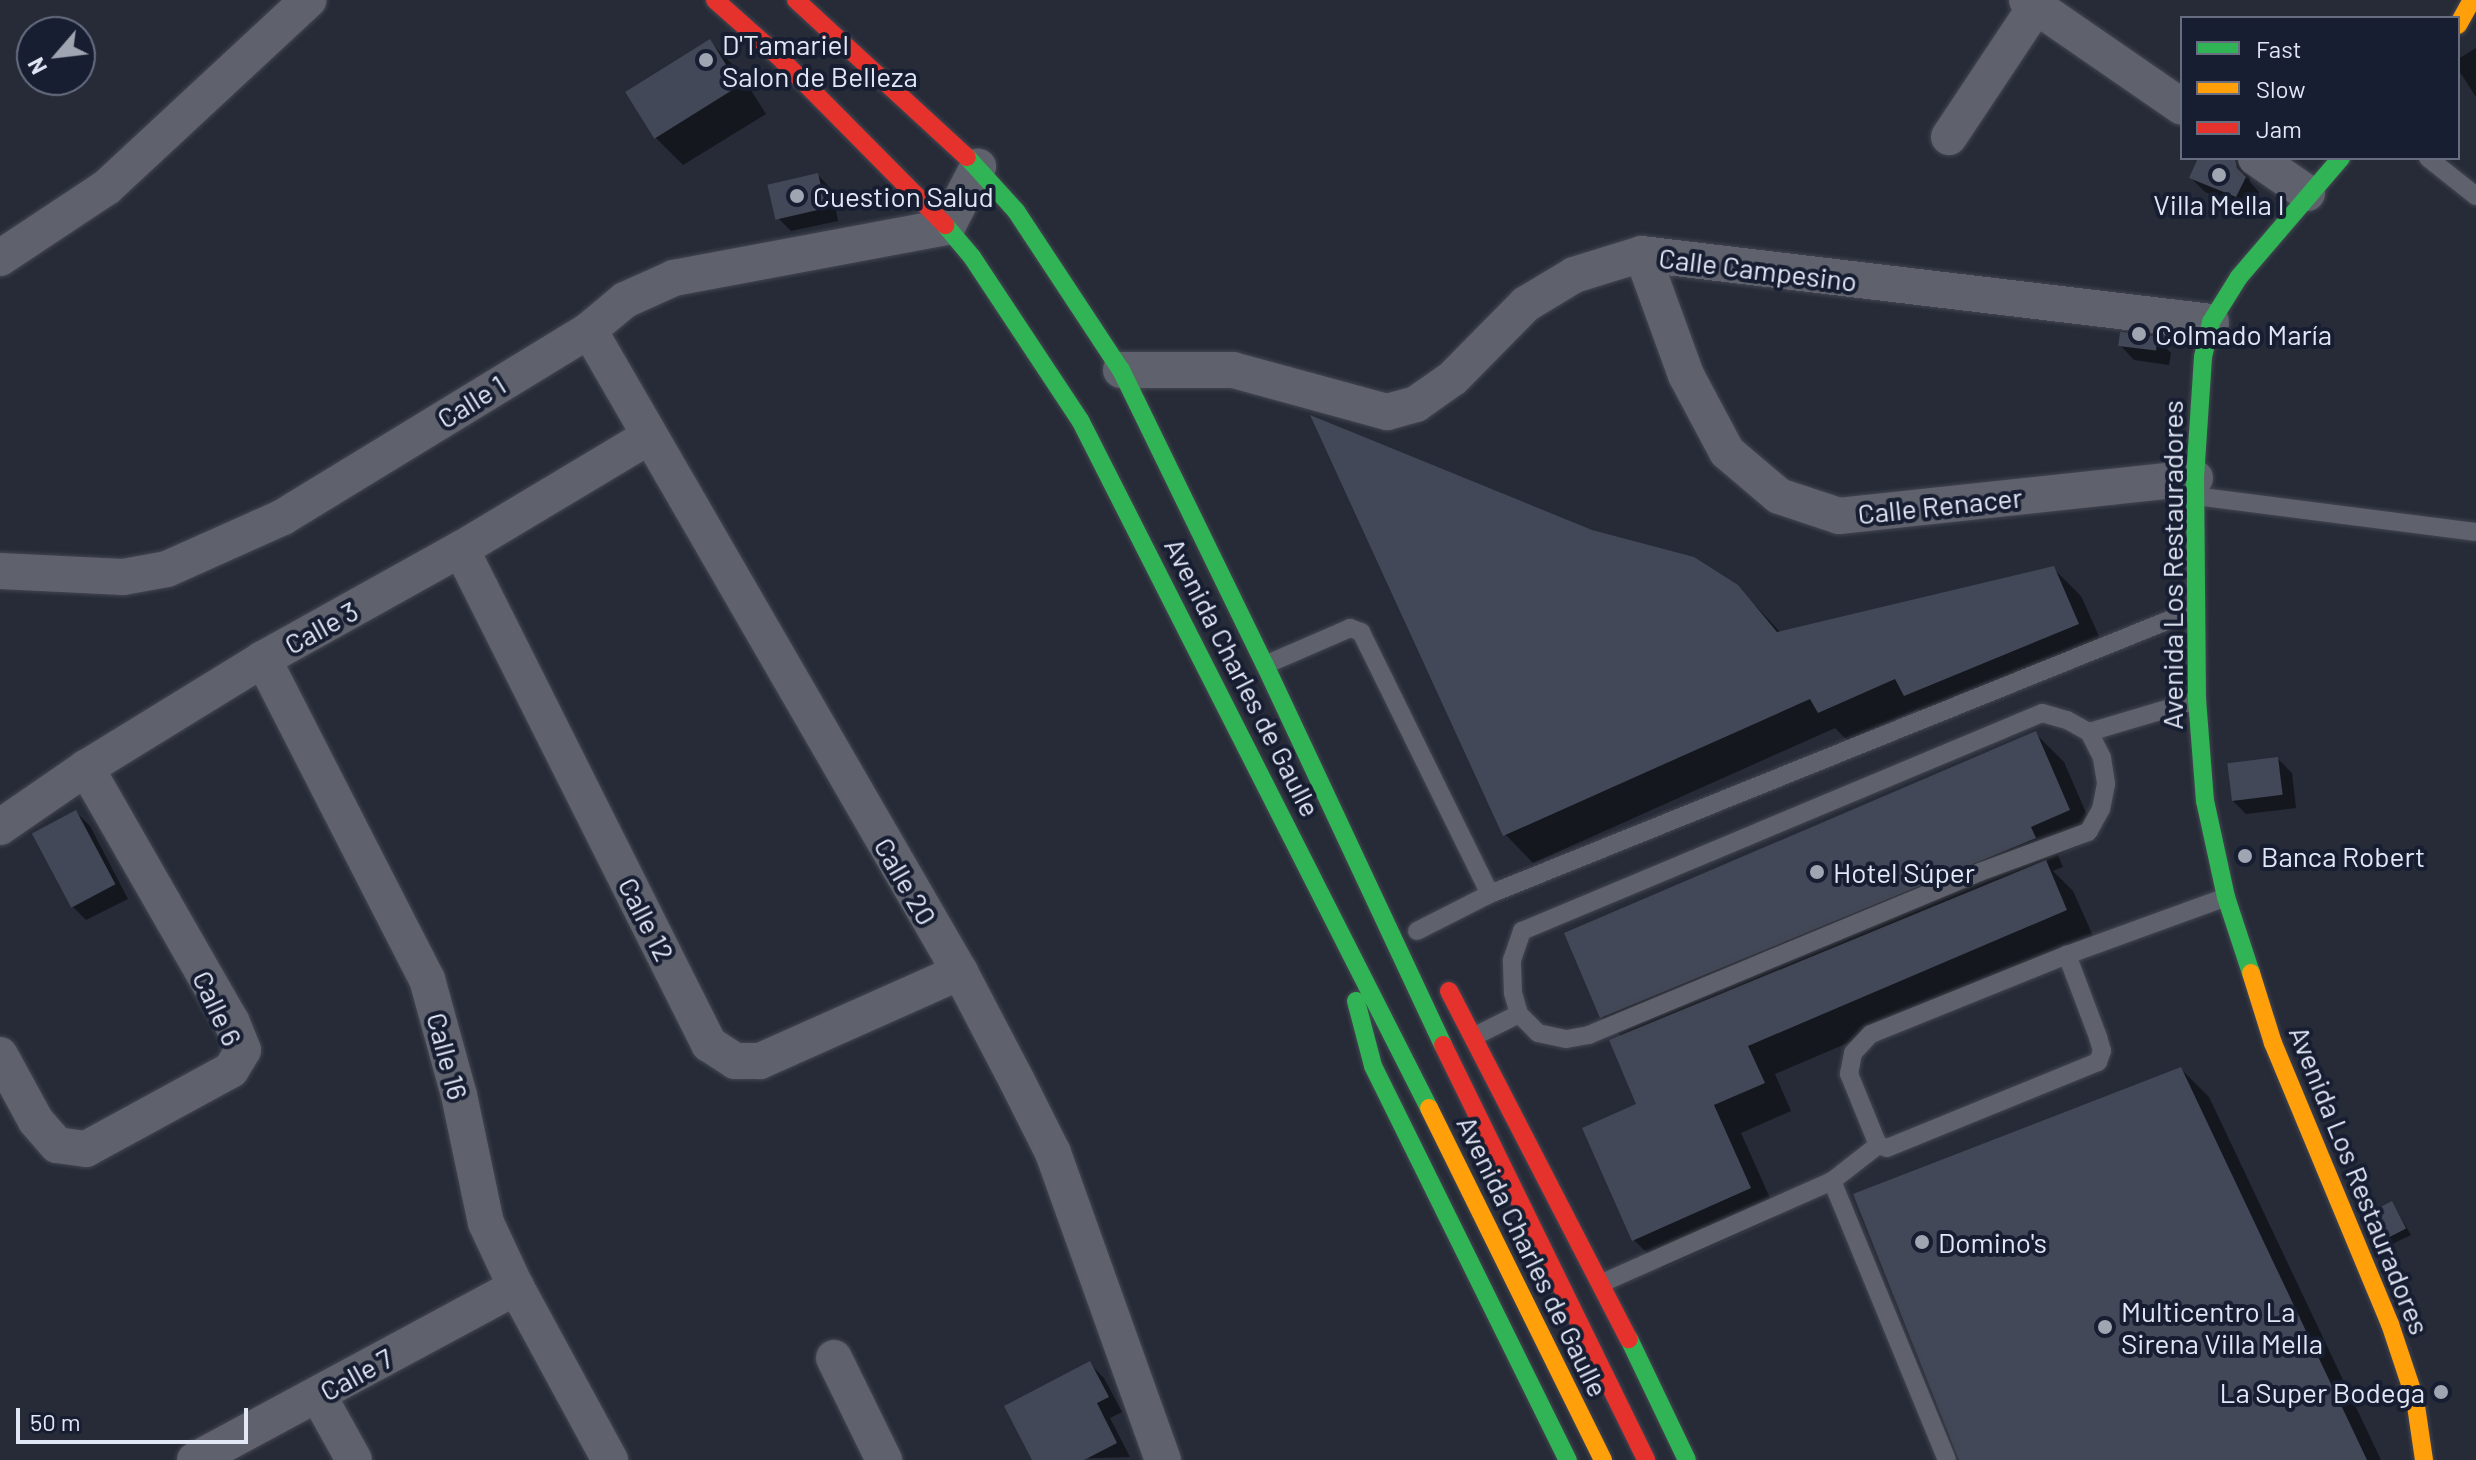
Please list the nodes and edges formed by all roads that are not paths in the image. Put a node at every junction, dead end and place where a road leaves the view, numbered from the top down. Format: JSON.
{"nodes":[{"id":1,"x":308,"y":0,"type":"edge"},
{"id":2,"x":715,"y":0,"type":"edge"},
{"id":3,"x":796,"y":0,"type":"edge"},
{"id":4,"x":2032,"y":3,"type":"edge"},
{"id":5,"x":2180,"y":106,"type":"edge"},
{"id":6,"x":1949,"y":137,"type":"dead end"},
{"id":7,"x":2259,"y":160,"type":"edge"},
{"id":8,"x":2339,"y":160,"type":"edge"},
{"id":9,"x":2431,"y":160,"type":"edge"},
{"id":10,"x":978,"y":167,"type":"junction"},
{"id":11,"x":2307,"y":193,"type":"junction"},
{"id":12,"x":2476,"y":196,"type":"edge"},
{"id":13,"x":947,"y":227,"type":"junction"},
{"id":14,"x":1642,"y":254,"type":"junction"},
{"id":15,"x":0,"y":258,"type":"edge"},
{"id":16,"x":2211,"y":322,"type":"junction"},
{"id":17,"x":589,"y":330,"type":"junction"},
{"id":18,"x":1121,"y":370,"type":"junction"},
{"id":19,"x":648,"y":437,"type":"junction"},
{"id":20,"x":2195,"y":487,"type":"junction"},
{"id":21,"x":2476,"y":532,"type":"edge"},
{"id":22,"x":461,"y":549,"type":"junction"},
{"id":23,"x":0,"y":571,"type":"edge"},
{"id":24,"x":2194,"y":610,"type":"junction"},
{"id":25,"x":263,"y":659,"type":"junction"},
{"id":26,"x":1265,"y":665,"type":"junction"},
{"id":27,"x":2197,"y":700,"type":"junction"},
{"id":28,"x":2089,"y":732,"type":"junction"},
{"id":29,"x":86,"y":768,"type":"junction"},
{"id":30,"x":0,"y":827,"type":"edge"},
{"id":31,"x":1490,"y":894,"type":"junction"},
{"id":32,"x":2226,"y":897,"type":"junction"},
{"id":33,"x":1374,"y":903,"type":"junction"},
{"id":34,"x":1337,"y":921,"type":"junction"},
{"id":35,"x":1421,"y":938,"type":"joint"},
{"id":36,"x":2067,"y":955,"type":"junction"},
{"id":37,"x":1438,"y":971,"type":"dead end"},
{"id":38,"x":960,"y":972,"type":"junction"},
{"id":39,"x":1519,"y":1014,"type":"junction"},
{"id":40,"x":1473,"y":1037,"type":"junction"},
{"id":41,"x":0,"y":1055,"type":"edge"},
{"id":42,"x":1878,"y":1145,"type":"junction"},
{"id":43,"x":1832,"y":1181,"type":"junction"},
{"id":44,"x":1602,"y":1283,"type":"junction"},
{"id":45,"x":516,"y":1287,"type":"junction"},
{"id":46,"x":834,"y":1358,"type":"dead end"},
{"id":47,"x":318,"y":1395,"type":"junction"},
{"id":48,"x":195,"y":1460,"type":"edge"},
{"id":49,"x":354,"y":1460,"type":"edge"},
{"id":50,"x":610,"y":1460,"type":"edge"},
{"id":51,"x":884,"y":1460,"type":"edge"},
{"id":52,"x":1163,"y":1460,"type":"edge"},
{"id":53,"x":1568,"y":1460,"type":"edge"},
{"id":54,"x":1603,"y":1460,"type":"edge"},
{"id":55,"x":1646,"y":1460,"type":"edge"},
{"id":56,"x":1687,"y":1460,"type":"edge"},
{"id":57,"x":1947,"y":1460,"type":"edge"},
{"id":58,"x":2424,"y":1460,"type":"edge"}],
"edges":[{"from":1,"to":15,"type":"street"},
{"from":2,"to":13,"type":"main road","name":"Avenida Charles de Gaulle"},
{"from":3,"to":10,"type":"main road","name":"Avenida Charles de Gaulle"},
{"from":4,"to":5,"type":"street"},
{"from":4,"to":6,"type":"street"},
{"from":7,"to":11,"type":"street"},
{"from":8,"to":11,"type":"main road","name":"Avenida Los Restauradores"},
{"from":9,"to":12,"type":"lane"},
{"from":10,"to":13,"type":"street"},
{"from":10,"to":18,"type":"main road","name":"Avenida Charles de Gaulle"},
{"from":11,"to":16,"type":"main road","name":"Avenida Los Restauradores"},
{"from":13,"to":17,"type":"street","name":"Calle 1"},
{"from":13,"to":34,"type":"main road","name":"Avenida Charles de Gaulle"},
{"from":14,"to":16,"type":"street","name":"Calle Campesino"},
{"from":14,"to":18,"type":"street","name":"Calle Campesino"},
{"from":14,"to":20,"type":"street","name":"Calle Renacer"},
{"from":16,"to":20,"type":"main road","name":"Avenida Los Restauradores"},
{"from":17,"to":19,"type":"street","name":"Calle 20"},
{"from":17,"to":23,"type":"street","name":"Calle 1"},
{"from":18,"to":26,"type":"main road","name":"Avenida Charles de Gaulle"},
{"from":19,"to":22,"type":"street","name":"Calle 3"},
{"from":19,"to":38,"type":"street","name":"Calle 20"},
{"from":20,"to":21,"type":"lane"},
{"from":20,"to":24,"type":"main road","name":"Avenida Los Restauradores"},
{"from":22,"to":25,"type":"street","name":"Calle 3"},
{"from":22,"to":38,"type":"street","name":"Calle 12"},
{"from":24,"to":27,"type":"main road","name":"Avenida Los Restauradores"},
{"from":24,"to":31,"type":"lane"},
{"from":25,"to":29,"type":"street","name":"Calle 3"},
{"from":25,"to":45,"type":"street","name":"Calle 16"},
{"from":26,"to":31,"type":"lane"},
{"from":26,"to":33,"type":"main road","name":"Avenida Charles de Gaulle"},
{"from":27,"to":28,"type":"lane"},
{"from":27,"to":32,"type":"main road","name":"Avenida Los Restauradores"},
{"from":28,"to":39,"type":"lane"},
{"from":28,"to":39,"type":"lane"},
{"from":29,"to":30,"type":"street","name":"Calle 3"},
{"from":29,"to":41,"type":"street","name":"Calle 6"},
{"from":31,"to":35,"type":"lane"},
{"from":32,"to":36,"type":"lane"},
{"from":32,"to":58,"type":"main road","name":"Avenida Los Restauradores"},
{"from":33,"to":35,"type":"main road"},
{"from":33,"to":55,"type":"main road","name":"Avenida Charles de Gaulle"},
{"from":34,"to":53,"type":"main road"},
{"from":34,"to":54,"type":"main road","name":"Avenida Charles de Gaulle"},
{"from":36,"to":42,"type":"lane"},
{"from":36,"to":42,"type":"lane"},
{"from":37,"to":40,"type":"main road"},
{"from":38,"to":52,"type":"street","name":"Calle 20"},
{"from":39,"to":40,"type":"lane"},
{"from":40,"to":44,"type":"main road"},
{"from":42,"to":43,"type":"lane"},
{"from":43,"to":44,"type":"lane"},
{"from":43,"to":57,"type":"lane"},
{"from":44,"to":56,"type":"main road"},
{"from":45,"to":47,"type":"street","name":"Calle 7"},
{"from":45,"to":50,"type":"street","name":"Calle 16"},
{"from":46,"to":51,"type":"street"},
{"from":47,"to":48,"type":"street","name":"Calle 7"},
{"from":47,"to":49,"type":"street"}]}
